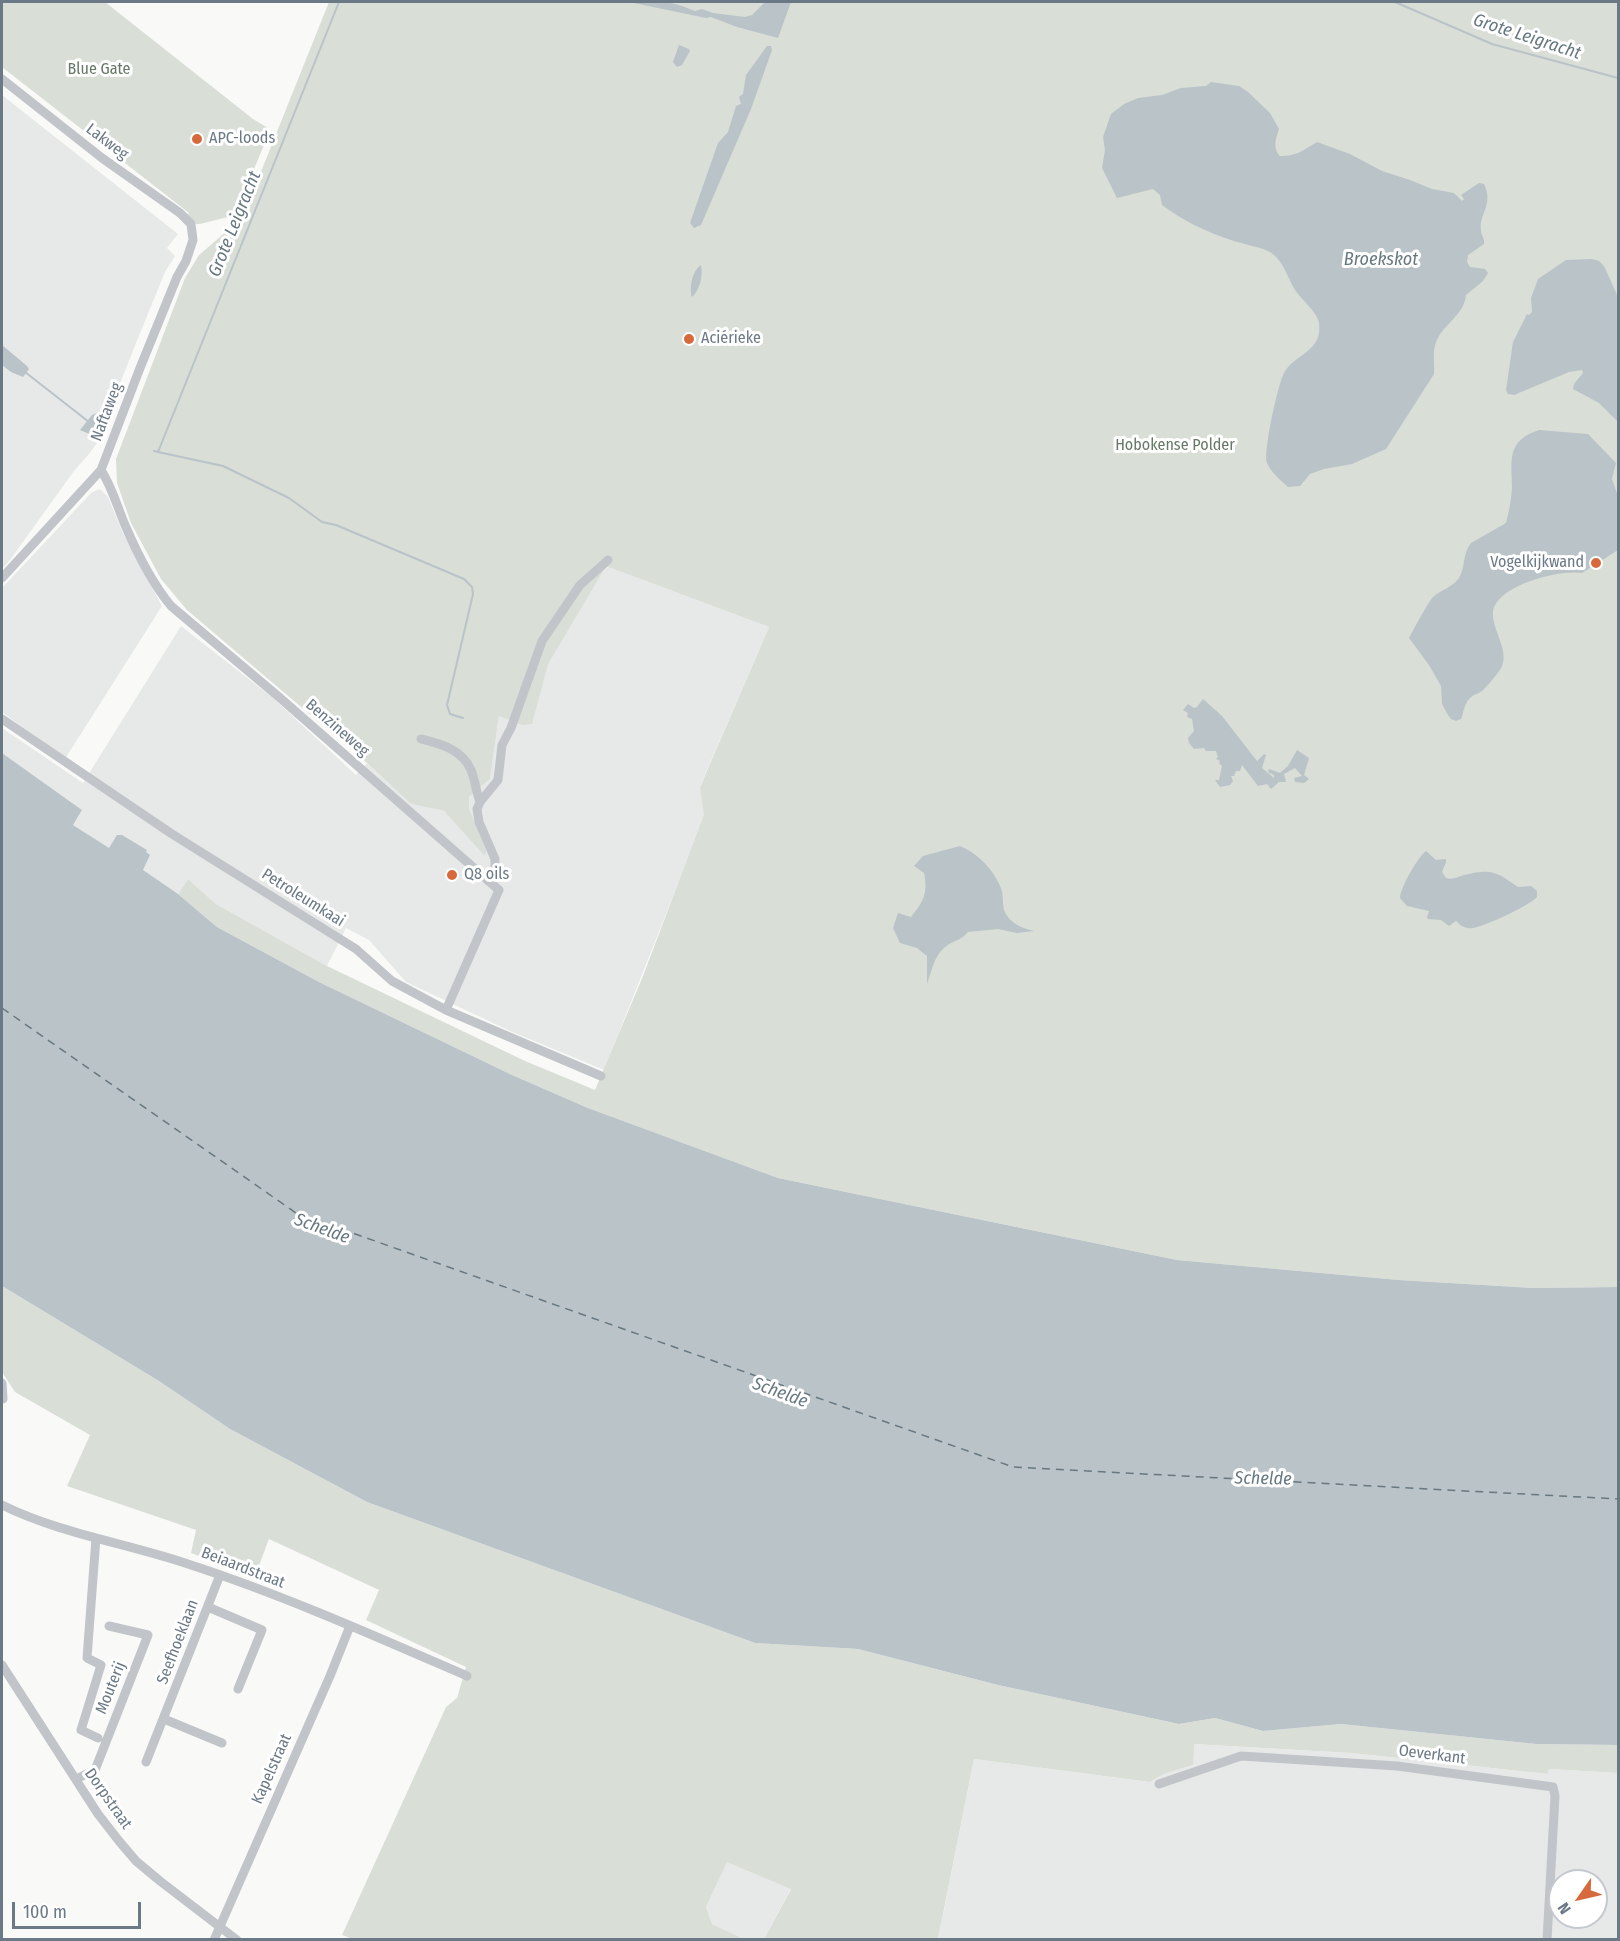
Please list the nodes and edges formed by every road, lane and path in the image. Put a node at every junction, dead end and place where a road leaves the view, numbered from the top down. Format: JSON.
{"nodes":[{"id":1,"x":2,"y":79,"type":"edge"},
{"id":2,"x":192,"y":229,"type":"joint"},
{"id":3,"x":101,"y":470,"type":"junction"},
{"id":4,"x":608,"y":560,"type":"dead end"},
{"id":5,"x":2,"y":578,"type":"edge"},
{"id":6,"x":2,"y":720,"type":"edge"},
{"id":7,"x":421,"y":739,"type":"dead end"},
{"id":8,"x":480,"y":802,"type":"junction"},
{"id":9,"x":488,"y":881,"type":"junction"},
{"id":10,"x":446,"y":1010,"type":"junction"},
{"id":11,"x":600,"y":1076,"type":"dead end"},
{"id":12,"x":2,"y":1383,"type":"edge"},
{"id":13,"x":3,"y":1399,"type":"edge"},
{"id":14,"x":2,"y":1505,"type":"edge"},
{"id":15,"x":96,"y":1538,"type":"junction"},
{"id":16,"x":220,"y":1575,"type":"junction"},
{"id":17,"x":208,"y":1607,"type":"junction"},
{"id":18,"x":109,"y":1626,"type":"dead end"},
{"id":19,"x":350,"y":1626,"type":"junction"},
{"id":20,"x":2,"y":1665,"type":"edge"},
{"id":21,"x":467,"y":1676,"type":"dead end"},
{"id":22,"x":238,"y":1689,"type":"dead end"},
{"id":23,"x":164,"y":1719,"type":"junction"},
{"id":24,"x":98,"y":1738,"type":"dead end"},
{"id":25,"x":222,"y":1743,"type":"dead end"},
{"id":26,"x":146,"y":1762,"type":"dead end"},
{"id":27,"x":76,"y":1779,"type":"junction"},
{"id":28,"x":1159,"y":1784,"type":"dead end"},
{"id":29,"x":219,"y":1925,"type":"junction"},
{"id":30,"x":214,"y":1940,"type":"edge"},
{"id":31,"x":237,"y":1940,"type":"edge"},
{"id":32,"x":1547,"y":1940,"type":"edge"}],
"edges":[{"from":1,"to":2,"type":"street","name":"Lakweg"},
{"from":2,"to":3,"type":"street","name":"Naftaweg"},
{"from":3,"to":5,"type":"street","name":"Naftaweg"},
{"from":3,"to":9,"type":"street","name":"Benzineweg"},
{"from":4,"to":8,"type":"street"},
{"from":6,"to":10,"type":"street","name":"Petroleumkaai"},
{"from":7,"to":8,"type":"street"},
{"from":8,"to":9,"type":"street"},
{"from":9,"to":10,"type":"street"},
{"from":10,"to":11,"type":"street","name":"Petroleumkaai"},
{"from":12,"to":13,"type":"street"},
{"from":14,"to":15,"type":"street","name":"Beiaardstraat"},
{"from":15,"to":16,"type":"street","name":"Beiaardstraat"},
{"from":15,"to":24,"type":"street"},
{"from":16,"to":17,"type":"street","name":"Seefhoeklaan"},
{"from":16,"to":19,"type":"street","name":"Beiaardstraat"},
{"from":17,"to":22,"type":"street"},
{"from":17,"to":23,"type":"street","name":"Seefhoeklaan"},
{"from":18,"to":27,"type":"street","name":"Mouterij"},
{"from":19,"to":21,"type":"street","name":"Beiaardstraat"},
{"from":19,"to":29,"type":"street","name":"Kapelstraat"},
{"from":20,"to":27,"type":"street","name":"Dorpstraat"},
{"from":23,"to":25,"type":"street"},
{"from":23,"to":26,"type":"street","name":"Seefhoeklaan"},
{"from":27,"to":29,"type":"street","name":"Dorpstraat"},
{"from":28,"to":32,"type":"street","name":"Oeverkant"},
{"from":29,"to":30,"type":"street","name":"Kapelstraat"},
{"from":29,"to":31,"type":"street","name":"Dorpstraat"}]}
